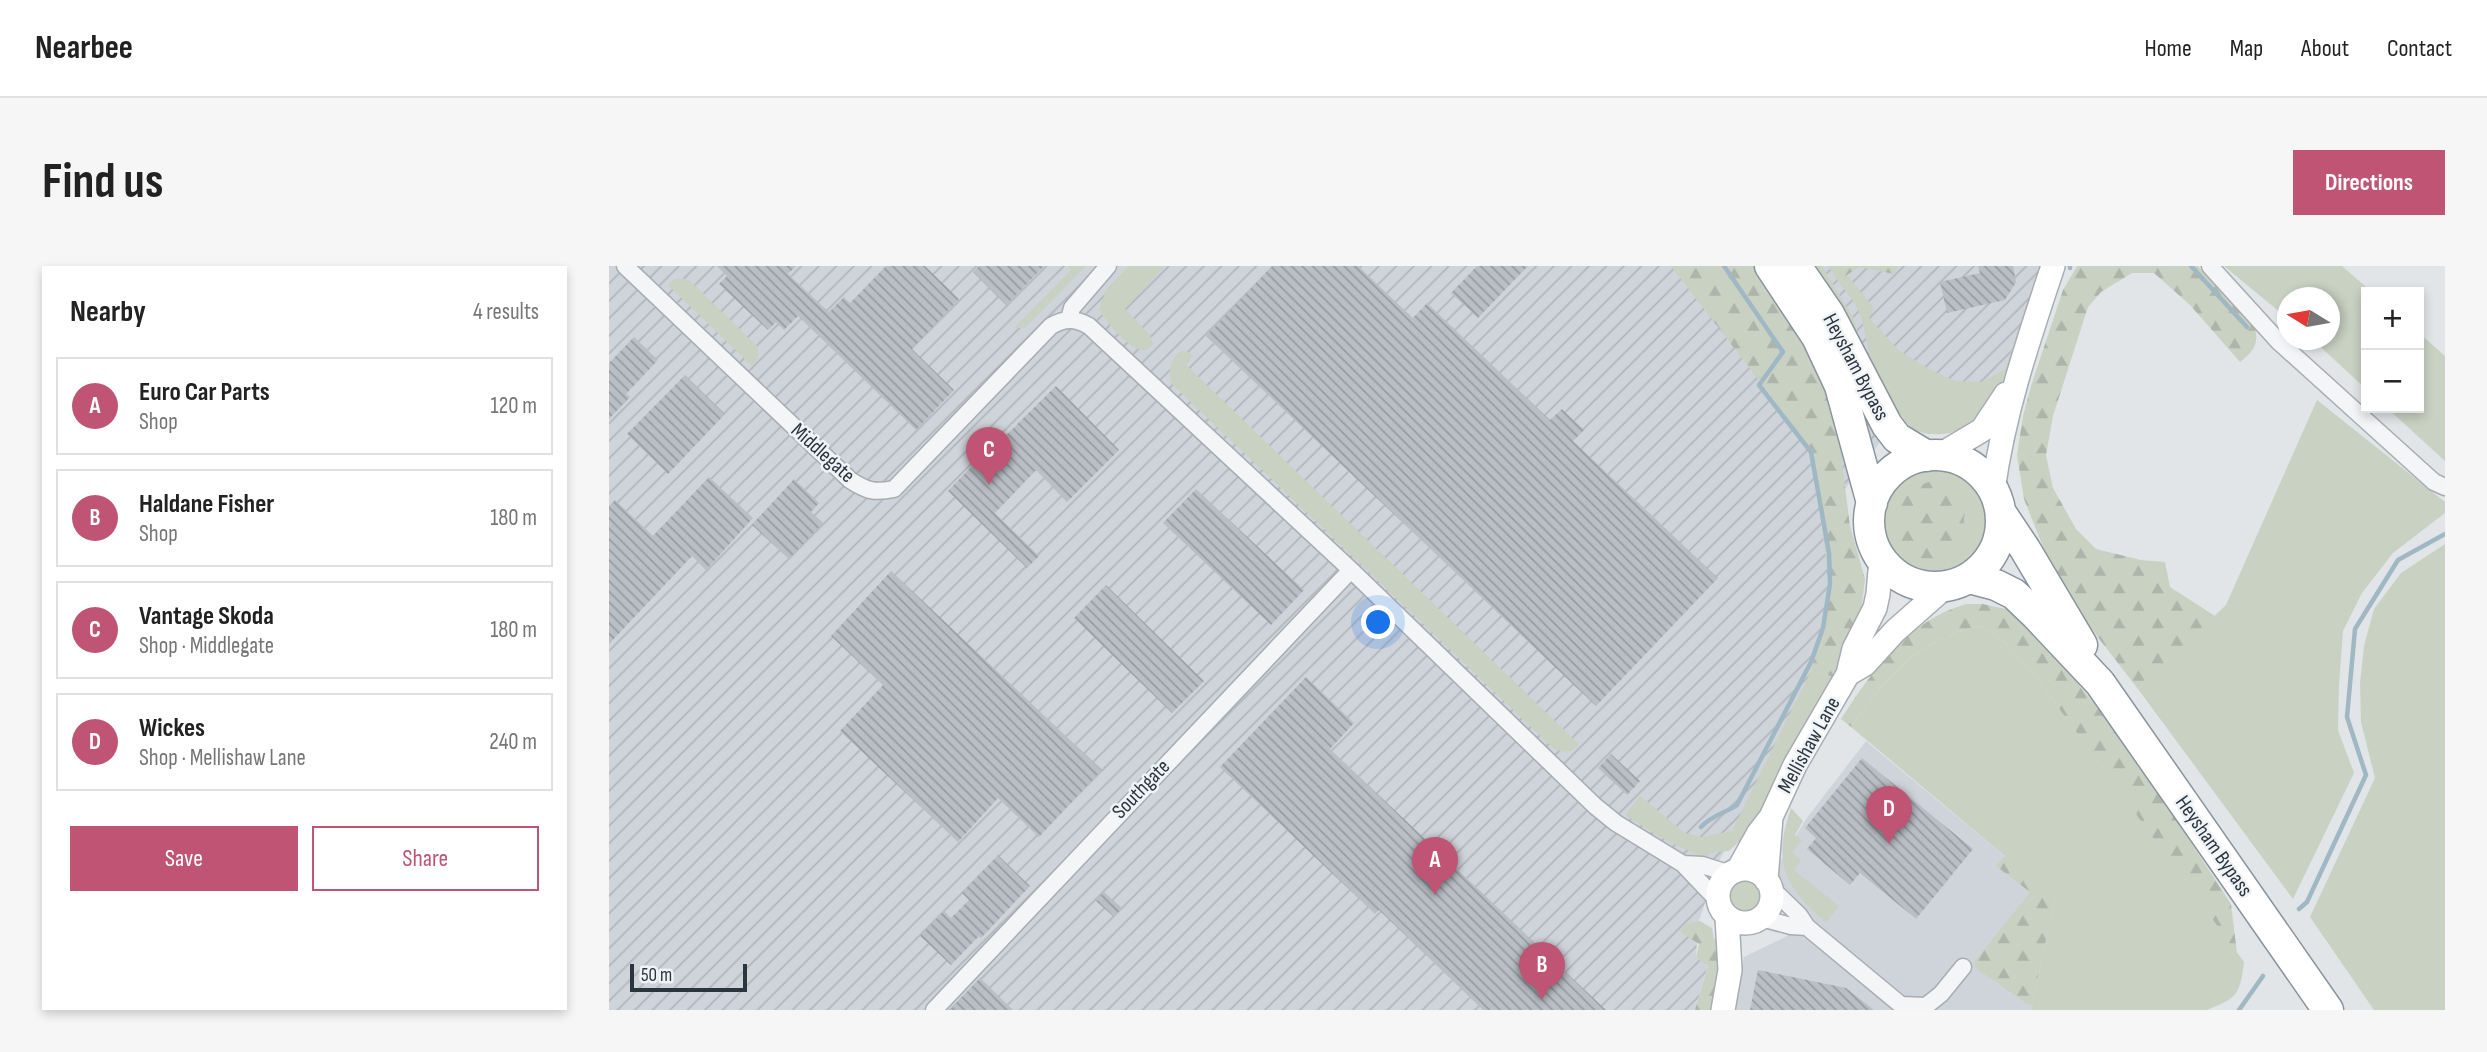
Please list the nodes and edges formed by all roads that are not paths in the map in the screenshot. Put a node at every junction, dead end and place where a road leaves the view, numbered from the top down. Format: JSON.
{"nodes":[{"id":1,"x":625,"y":266,"type":"edge"},
{"id":2,"x":1108,"y":266,"type":"edge"},
{"id":3,"x":1770,"y":266,"type":"edge"},
{"id":4,"x":1796,"y":266,"type":"edge"},
{"id":5,"x":2210,"y":266,"type":"edge"},
{"id":6,"x":2052,"y":267,"type":"edge"},
{"id":7,"x":1069,"y":319,"type":"junction"},
{"id":8,"x":2016,"y":380,"type":"junction"},
{"id":9,"x":1933,"y":456,"type":"junction"},
{"id":10,"x":2443,"y":486,"type":"edge"},
{"id":11,"x":1997,"y":502,"type":"junction"},
{"id":12,"x":1872,"y":503,"type":"junction"},
{"id":13,"x":1881,"y":559,"type":"junction"},
{"id":14,"x":1351,"y":570,"type":"junction"},
{"id":15,"x":1957,"y":582,"type":"junction"},
{"id":16,"x":1849,"y":674,"type":"junction"},
{"id":17,"x":2100,"y":683,"type":"junction"},
{"id":18,"x":1772,"y":817,"type":"junction"},
{"id":19,"x":1683,"y":864,"type":"junction"},
{"id":20,"x":1734,"y":872,"type":"junction"},
{"id":21,"x":1768,"y":884,"type":"junction"},
{"id":22,"x":1723,"y":909,"type":"junction"},
{"id":23,"x":1757,"y":920,"type":"junction"},
{"id":24,"x":1807,"y":927,"type":"junction"},
{"id":25,"x":1963,"y":967,"type":"dead end"},
{"id":26,"x":1730,"y":970,"type":"junction"},
{"id":27,"x":934,"y":1010,"type":"edge"},
{"id":28,"x":1723,"y":1010,"type":"edge"},
{"id":29,"x":2328,"y":1010,"type":"edge"}],
"edges":[{"from":1,"to":7,"type":"street","name":"Middlegate"},
{"from":2,"to":7,"type":"street","name":"Middlegate"},
{"from":3,"to":12,"type":"highway","name":"Heysham Bypass"},
{"from":4,"to":9,"type":"highway","name":"Heysham Bypass"},
{"from":5,"to":10,"type":"street"},
{"from":6,"to":8,"type":"main road"},
{"from":7,"to":14,"type":"street"},
{"from":8,"to":9,"type":"main road"},
{"from":8,"to":11,"type":"main road"},
{"from":9,"to":11,"type":"highway"},
{"from":9,"to":12,"type":"highway"},
{"from":11,"to":15,"type":"highway"},
{"from":11,"to":17,"type":"highway","name":"Heysham Bypass"},
{"from":12,"to":13,"type":"highway"},
{"from":13,"to":15,"type":"highway"},
{"from":13,"to":16,"type":"main road","name":"Mellishaw Lane"},
{"from":14,"to":19,"type":"street"},
{"from":14,"to":27,"type":"street","name":"Southgate"},
{"from":15,"to":16,"type":"main road","name":"Mellishaw Lane"},
{"from":15,"to":17,"type":"highway","name":"Heysham Bypass"},
{"from":16,"to":18,"type":"main road","name":"Mellishaw Lane"},
{"from":17,"to":29,"type":"highway","name":"Heysham Bypass"},
{"from":18,"to":20,"type":"main road","name":"Mellishaw Lane"},
{"from":18,"to":21,"type":"main road","name":"Mellishaw Lane"},
{"from":19,"to":20,"type":"street"},
{"from":19,"to":22,"type":"street"},
{"from":20,"to":21,"type":"main road"},
{"from":20,"to":22,"type":"main road"},
{"from":21,"to":23,"type":"main road"},
{"from":21,"to":24,"type":"street"},
{"from":22,"to":23,"type":"main road"},
{"from":22,"to":26,"type":"main road"},
{"from":23,"to":24,"type":"street"},
{"from":23,"to":26,"type":"main road"},
{"from":24,"to":25,"type":"street"},
{"from":26,"to":28,"type":"main road"}]}
